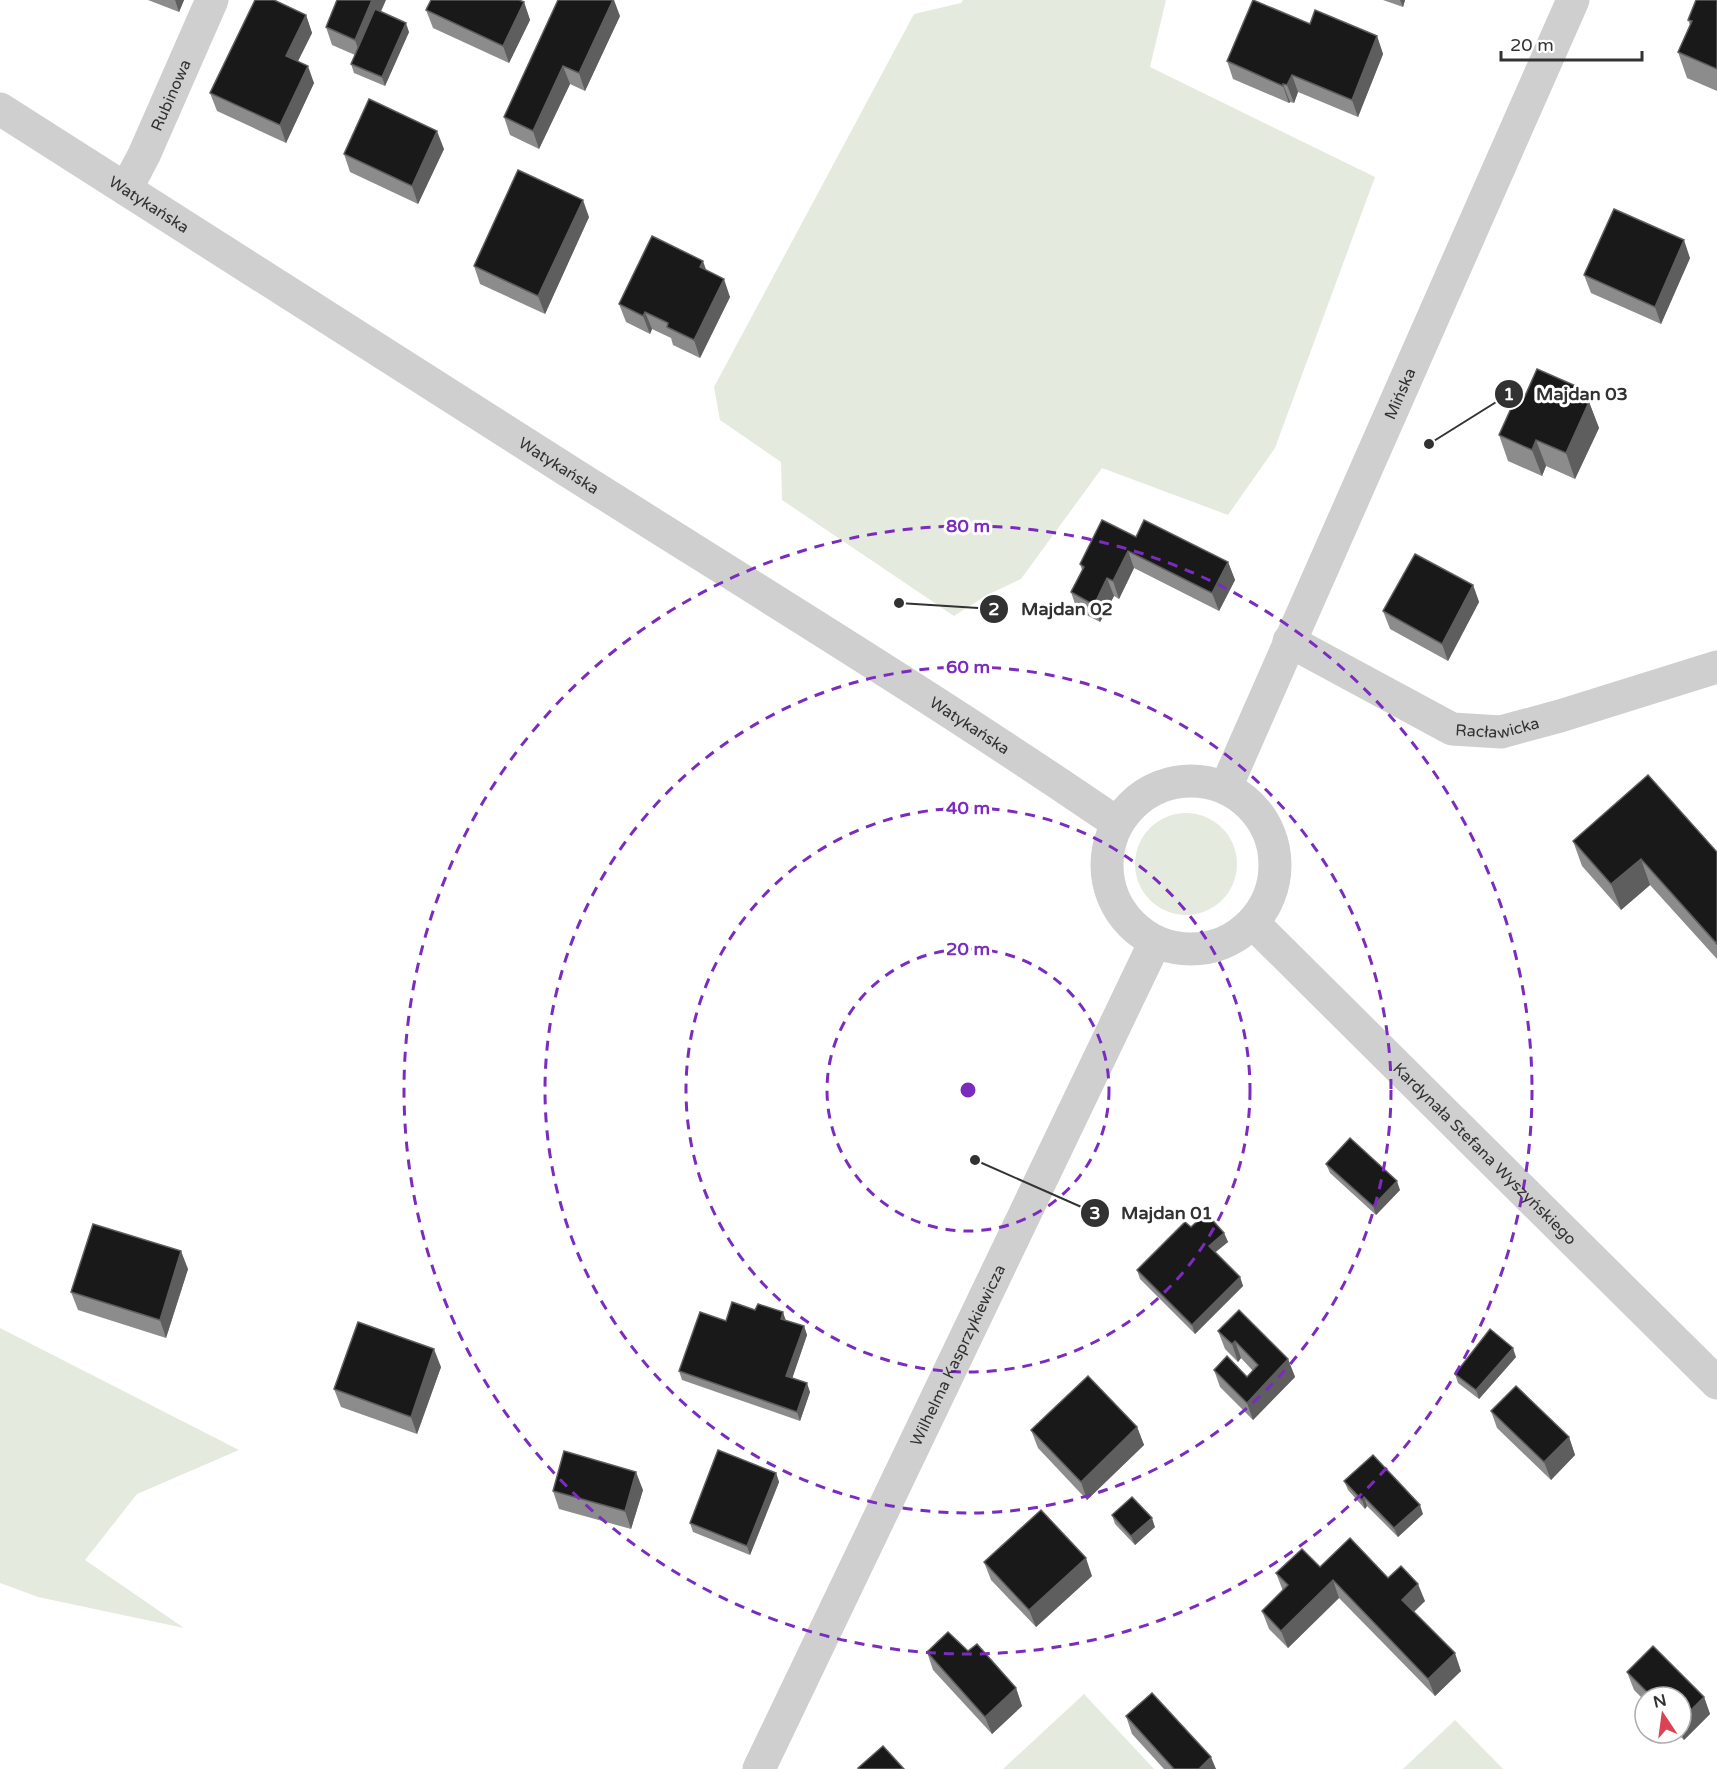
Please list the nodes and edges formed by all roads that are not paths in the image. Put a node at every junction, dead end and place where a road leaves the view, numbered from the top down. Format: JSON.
{"nodes":[{"id":1,"x":212,"y":0,"type":"edge"},
{"id":2,"x":1573,"y":0,"type":"edge"},
{"id":3,"x":0,"y":109,"type":"edge"},
{"id":4,"x":126,"y":189,"type":"junction"},
{"id":5,"x":1290,"y":641,"type":"junction"},
{"id":6,"x":1717,"y":667,"type":"edge"},
{"id":7,"x":1226,"y":787,"type":"junction"},
{"id":8,"x":1117,"y":823,"type":"junction"},
{"id":9,"x":1253,"y":923,"type":"junction"},
{"id":10,"x":1155,"y":942,"type":"junction"},
{"id":11,"x":1717,"y":1383,"type":"edge"},
{"id":12,"x":759,"y":1769,"type":"edge"}],
"edges":[{"from":1,"to":4,"type":"street","name":"Rubinowa"},
{"from":2,"to":5,"type":"street","name":"Mińska"},
{"from":3,"to":4,"type":"street","name":"Watykańska"},
{"from":4,"to":8,"type":"street","name":"Watykańska"},
{"from":5,"to":6,"type":"street","name":"Racławicka"},
{"from":5,"to":7,"type":"street","name":"Mińska"},
{"from":7,"to":8,"type":"street"},
{"from":7,"to":9,"type":"street"},
{"from":8,"to":10,"type":"street"},
{"from":9,"to":10,"type":"street"},
{"from":9,"to":11,"type":"street","name":"Kardynała Stefana Wyszyńskiego"},
{"from":10,"to":12,"type":"street","name":"Wilhelma Kasprzykiewicza"}]}
